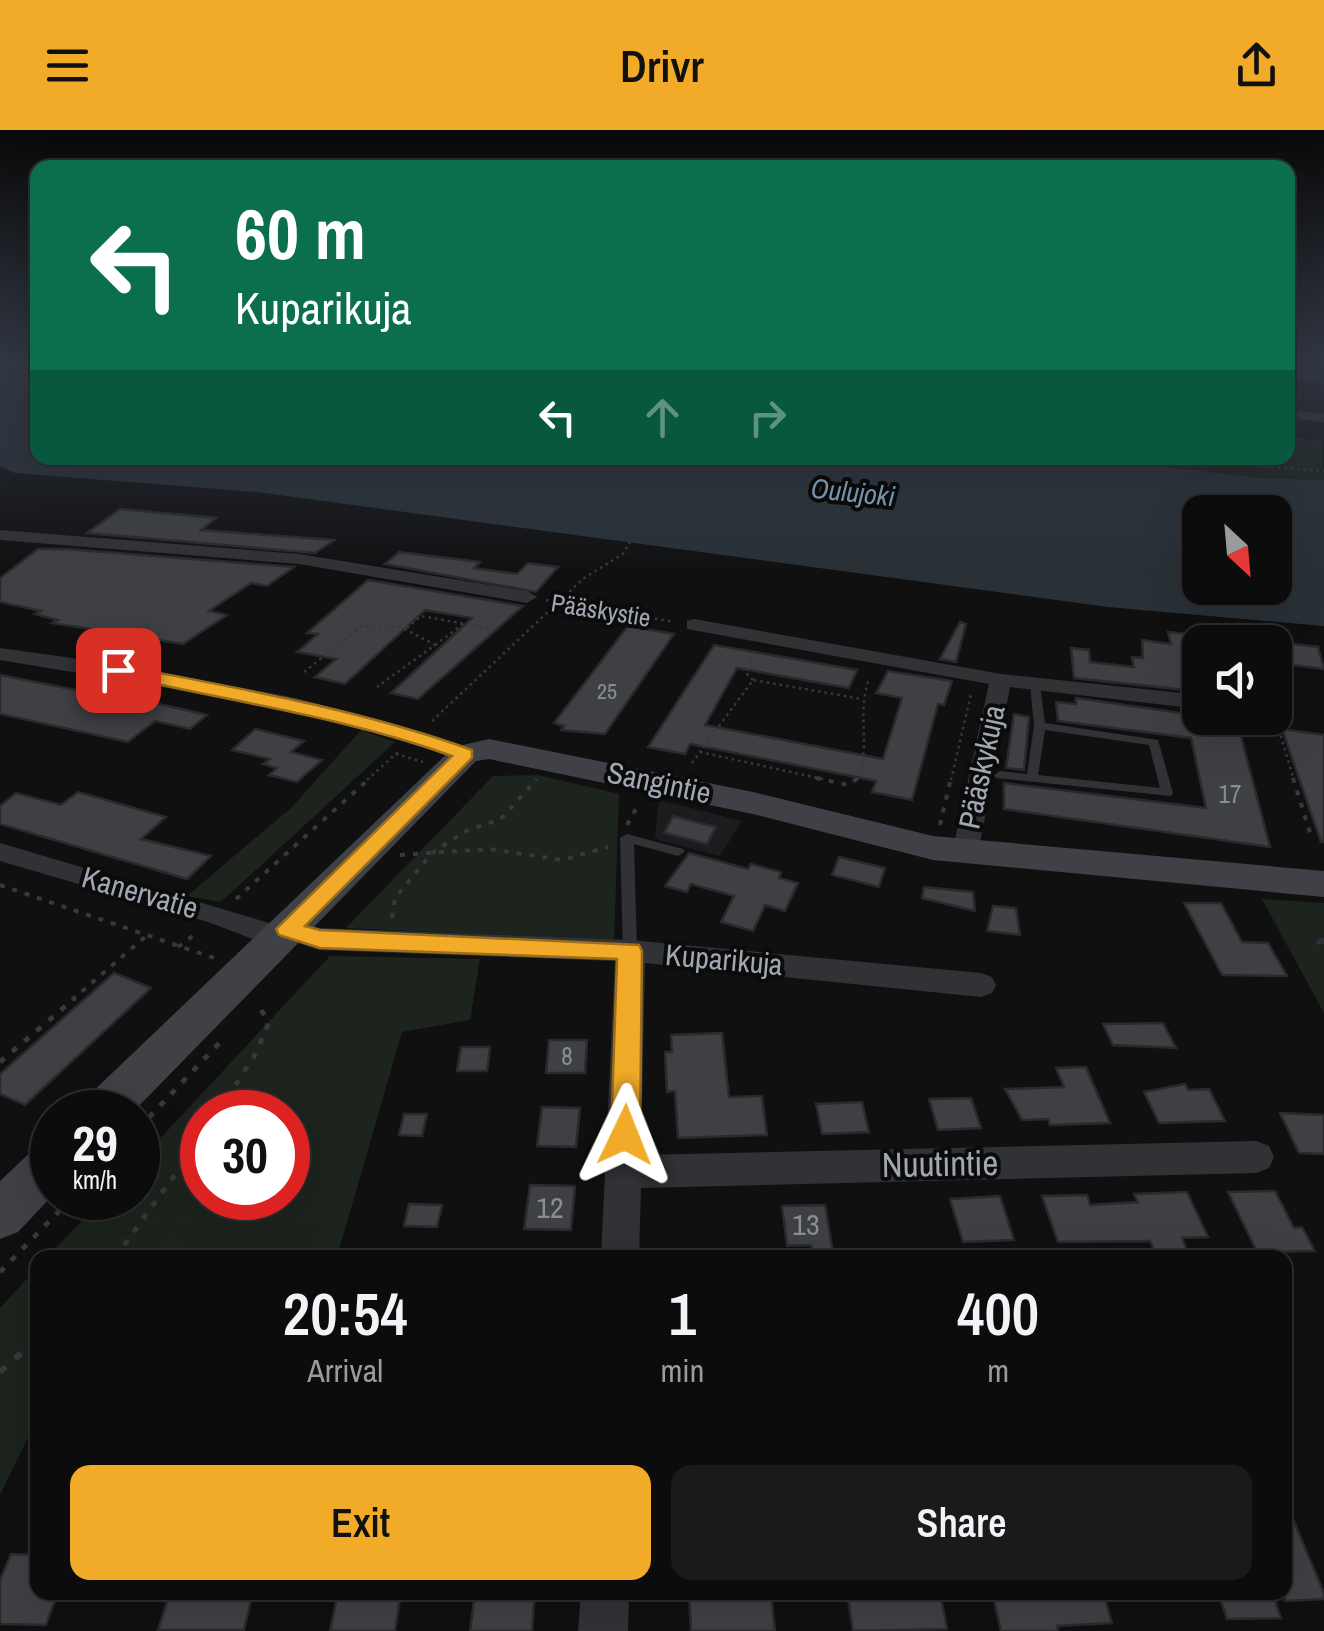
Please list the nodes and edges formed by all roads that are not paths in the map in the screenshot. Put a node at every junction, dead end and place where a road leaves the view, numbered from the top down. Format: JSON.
{"nodes":[{"id":1,"x":0,"y":535,"type":"edge"},
{"id":2,"x":527,"y":598,"type":"road end"},
{"id":3,"x":694,"y":625,"type":"road end"},
{"id":4,"x":0,"y":654,"type":"edge"},
{"id":5,"x":988,"y":677,"type":"junction"},
{"id":6,"x":1035,"y":684,"type":"junction"},
{"id":7,"x":1182,"y":700,"type":"edge"},
{"id":8,"x":1040,"y":726,"type":"junction"},
{"id":9,"x":466,"y":754,"type":"junction"},
{"id":10,"x":1000,"y":775,"type":"dead end"},
{"id":11,"x":1032,"y":778,"type":"junction"},
{"id":12,"x":949,"y":851,"type":"junction"},
{"id":13,"x":0,"y":852,"type":"edge"},
{"id":14,"x":678,"y":852,"type":"dead end"},
{"id":15,"x":1324,"y":884,"type":"edge"},
{"id":16,"x":283,"y":934,"type":"junction"},
{"id":17,"x":630,"y":951,"type":"junction"},
{"id":18,"x":982,"y":985,"type":"dead end"},
{"id":19,"x":129,"y":1090,"type":"edge"},
{"id":20,"x":1256,"y":1157,"type":"dead end"},
{"id":21,"x":624,"y":1172,"type":"junction"},
{"id":22,"x":30,"y":1185,"type":"edge"},
{"id":23,"x":0,"y":1215,"type":"edge"},
{"id":24,"x":620,"y":1250,"type":"edge"},
{"id":25,"x":604,"y":1600,"type":"edge"},
{"id":26,"x":603,"y":1631,"type":"edge"}],
"edges":[{"from":1,"to":2,"type":"street","name":"Pääskystie"},
{"from":3,"to":5,"type":"street","name":"Pääskystie"},
{"from":4,"to":9,"type":"street","name":"Sangintie"},
{"from":5,"to":6,"type":"street","name":"Pääskystie"},
{"from":5,"to":12,"type":"street","name":"Pääskykuja"},
{"from":6,"to":7,"type":"street","name":"Pääskystie"},
{"from":6,"to":8,"type":"lane"},
{"from":8,"to":11,"type":"lane"},
{"from":8,"to":11,"type":"lane"},
{"from":9,"to":12,"type":"street","name":"Sangintie"},
{"from":9,"to":16,"type":"street"},
{"from":10,"to":11,"type":"lane"},
{"from":12,"to":15,"type":"street","name":"Sangintie"},
{"from":13,"to":16,"type":"street","name":"Kanervatie"},
{"from":14,"to":17,"type":"lane"},
{"from":16,"to":17,"type":"street","name":"Kuparikuja"},
{"from":16,"to":19,"type":"street"},
{"from":17,"to":18,"type":"street","name":"Kuparikuja"},
{"from":17,"to":21,"type":"street"},
{"from":20,"to":21,"type":"street","name":"Nuutintie"},
{"from":21,"to":24,"type":"street"},
{"from":22,"to":23,"type":"street"},
{"from":25,"to":26,"type":"street"}]}
